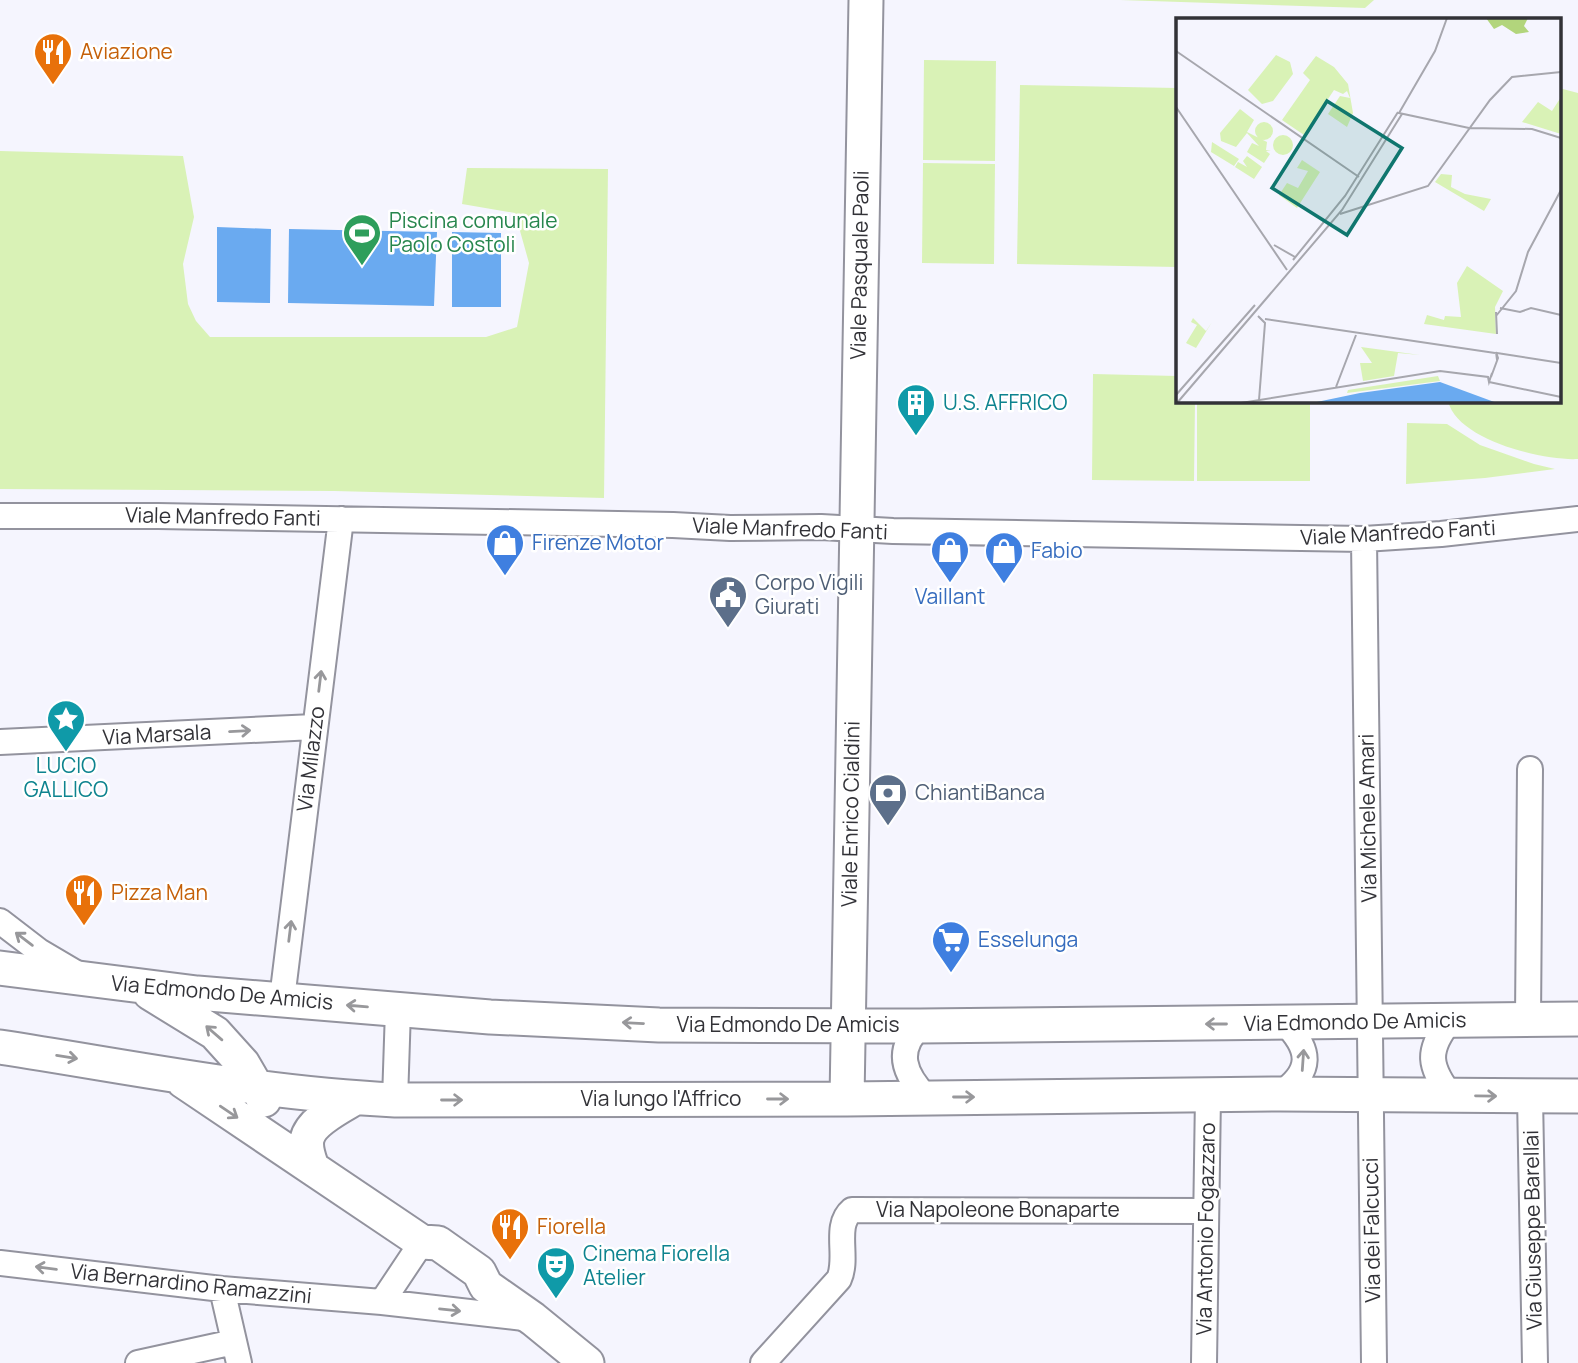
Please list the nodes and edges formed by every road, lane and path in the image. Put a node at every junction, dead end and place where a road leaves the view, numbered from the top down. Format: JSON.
{"nodes":[{"id":1,"x":866,"y":0,"type":"edge"},
{"id":2,"x":0,"y":516,"type":"edge"},
{"id":3,"x":341,"y":519,"type":"junction"},
{"id":4,"x":1578,"y":519,"type":"edge"},
{"id":5,"x":856,"y":530,"type":"junction"},
{"id":6,"x":1364,"y":539,"type":"junction"},
{"id":7,"x":314,"y":727,"type":"junction"},
{"id":8,"x":0,"y":742,"type":"edge"},
{"id":9,"x":1531,"y":769,"type":"dead end"},
{"id":10,"x":0,"y":921,"type":"edge"},
{"id":11,"x":0,"y":968,"type":"edge"},
{"id":12,"x":90,"y":981,"type":"junction"},
{"id":13,"x":140,"y":987,"type":"junction"},
{"id":14,"x":282,"y":999,"type":"junction"},
{"id":15,"x":398,"y":1010,"type":"junction"},
{"id":16,"x":1578,"y":1019,"type":"edge"},
{"id":17,"x":1528,"y":1020,"type":"junction"},
{"id":18,"x":1449,"y":1022,"type":"junction"},
{"id":19,"x":1284,"y":1023,"type":"junction"},
{"id":20,"x":1370,"y":1023,"type":"junction"},
{"id":21,"x":848,"y":1026,"type":"junction"},
{"id":22,"x":920,"y":1026,"type":"junction"},
{"id":23,"x":0,"y":1047,"type":"edge"},
{"id":24,"x":172,"y":1074,"type":"junction"},
{"id":25,"x":255,"y":1087,"type":"junction"},
{"id":26,"x":1280,"y":1094,"type":"junction"},
{"id":27,"x":1208,"y":1095,"type":"junction"},
{"id":28,"x":1372,"y":1096,"type":"junction"},
{"id":29,"x":1451,"y":1096,"type":"junction"},
{"id":30,"x":1578,"y":1096,"type":"edge"},
{"id":31,"x":926,"y":1097,"type":"junction"},
{"id":32,"x":1530,"y":1097,"type":"junction"},
{"id":33,"x":355,"y":1098,"type":"junction"},
{"id":34,"x":847,"y":1098,"type":"junction"},
{"id":35,"x":395,"y":1100,"type":"junction"},
{"id":36,"x":312,"y":1167,"type":"junction"},
{"id":37,"x":1205,"y":1210,"type":"junction"},
{"id":38,"x":422,"y":1242,"type":"junction"},
{"id":39,"x":0,"y":1262,"type":"edge"},
{"id":40,"x":222,"y":1289,"type":"junction"},
{"id":41,"x":382,"y":1302,"type":"junction"},
{"id":42,"x":533,"y":1319,"type":"junction"},
{"id":43,"x":236,"y":1352,"type":"edge"},
{"id":44,"x":138,"y":1363,"type":"edge"},
{"id":45,"x":587,"y":1363,"type":"edge"},
{"id":46,"x":763,"y":1363,"type":"edge"},
{"id":47,"x":1204,"y":1363,"type":"edge"},
{"id":48,"x":1374,"y":1363,"type":"edge"},
{"id":49,"x":1535,"y":1363,"type":"edge"}],
"edges":[{"from":1,"to":5,"type":"street","name":"Viale Pasquale Paoli"},
{"from":2,"to":3,"type":"street","name":"Viale Manfredo Fanti"},
{"from":3,"to":5,"type":"street","name":"Viale Manfredo Fanti"},
{"from":7,"to":3,"type":"street","name":"Via Milazzo","one_way":true},
{"from":4,"to":6,"type":"street","name":"Viale Manfredo Fanti"},
{"from":5,"to":6,"type":"street","name":"Viale Manfredo Fanti"},
{"from":5,"to":21,"type":"street","name":"Viale Enrico Cialdini"},
{"from":6,"to":20,"type":"street","name":"Via Michele Amari"},
{"from":8,"to":7,"type":"street","name":"Via Marsala","one_way":true},
{"from":14,"to":7,"type":"street","name":"Via Milazzo","one_way":true},
{"from":9,"to":17,"type":"street"},
{"from":12,"to":10,"type":"street","one_way":true},
{"from":11,"to":12,"type":"street","name":"Via Edmondo De Amicis"},
{"from":12,"to":13,"type":"street","name":"Via Edmondo De Amicis"},
{"from":13,"to":14,"type":"street","name":"Via Edmondo De Amicis"},
{"from":25,"to":13,"type":"street","one_way":true},
{"from":15,"to":14,"type":"street","name":"Via Edmondo De Amicis","one_way":true},
{"from":21,"to":15,"type":"street","name":"Via Edmondo De Amicis","one_way":true},
{"from":15,"to":35,"type":"street"},
{"from":16,"to":17,"type":"street","name":"Via Edmondo De Amicis"},
{"from":17,"to":18,"type":"street","name":"Via Edmondo De Amicis"},
{"from":18,"to":20,"type":"street","name":"Via Edmondo De Amicis"},
{"from":18,"to":29,"type":"street"},
{"from":19,"to":20,"type":"street","name":"Via Edmondo De Amicis"},
{"from":19,"to":22,"type":"street","name":"Via Edmondo De Amicis","one_way":true},
{"from":26,"to":19,"type":"street","one_way":true},
{"from":20,"to":28,"type":"street","name":"Via Michele Amari"},
{"from":21,"to":22,"type":"street","name":"Via Edmondo De Amicis"},
{"from":21,"to":34,"type":"street","name":"Viale Enrico Cialdini"},
{"from":22,"to":31,"type":"street"},
{"from":23,"to":24,"type":"street","name":"Via lungo l'Affrico","one_way":true},
{"from":24,"to":25,"type":"street","name":"Via lungo l'Affrico"},
{"from":24,"to":36,"type":"street","one_way":true},
{"from":25,"to":33,"type":"street","name":"Via lungo l'Affrico"},
{"from":25,"to":36,"type":"street"},
{"from":26,"to":27,"type":"street","name":"Via lungo l'Affrico"},
{"from":26,"to":28,"type":"street","name":"Via lungo l'Affrico"},
{"from":31,"to":27,"type":"street","name":"Via lungo l'Affrico","one_way":true},
{"from":27,"to":37,"type":"street","name":"Via Antonio Fogazzaro"},
{"from":28,"to":29,"type":"street","name":"Via lungo l'Affrico"},
{"from":28,"to":48,"type":"street","name":"Via dei Falcucci"},
{"from":29,"to":32,"type":"street","name":"Via lungo l'Affrico","one_way":true},
{"from":30,"to":32,"type":"street","name":"Via lungo l'Affrico"},
{"from":31,"to":34,"type":"street","name":"Via lungo l'Affrico"},
{"from":32,"to":49,"type":"street","name":"Via Giuseppe Barellai"},
{"from":33,"to":35,"type":"street","name":"Via lungo l'Affrico"},
{"from":33,"to":36,"type":"street"},
{"from":35,"to":34,"type":"street","name":"Via lungo l'Affrico","one_way":true},
{"from":36,"to":38,"type":"street"},
{"from":37,"to":46,"type":"street","name":"Via Napoleone Bonaparte"},
{"from":37,"to":47,"type":"street","name":"Via Antonio Fogazzaro"},
{"from":38,"to":41,"type":"street"},
{"from":38,"to":42,"type":"street"},
{"from":40,"to":39,"type":"street","name":"Via Bernardino Ramazzini","one_way":true},
{"from":40,"to":41,"type":"street","name":"Via Bernardino Ramazzini"},
{"from":40,"to":43,"type":"street"},
{"from":41,"to":42,"type":"street","name":"Via Bernardino Ramazzini","one_way":true},
{"from":42,"to":45,"type":"street"},
{"from":43,"to":44,"type":"street"}]}
